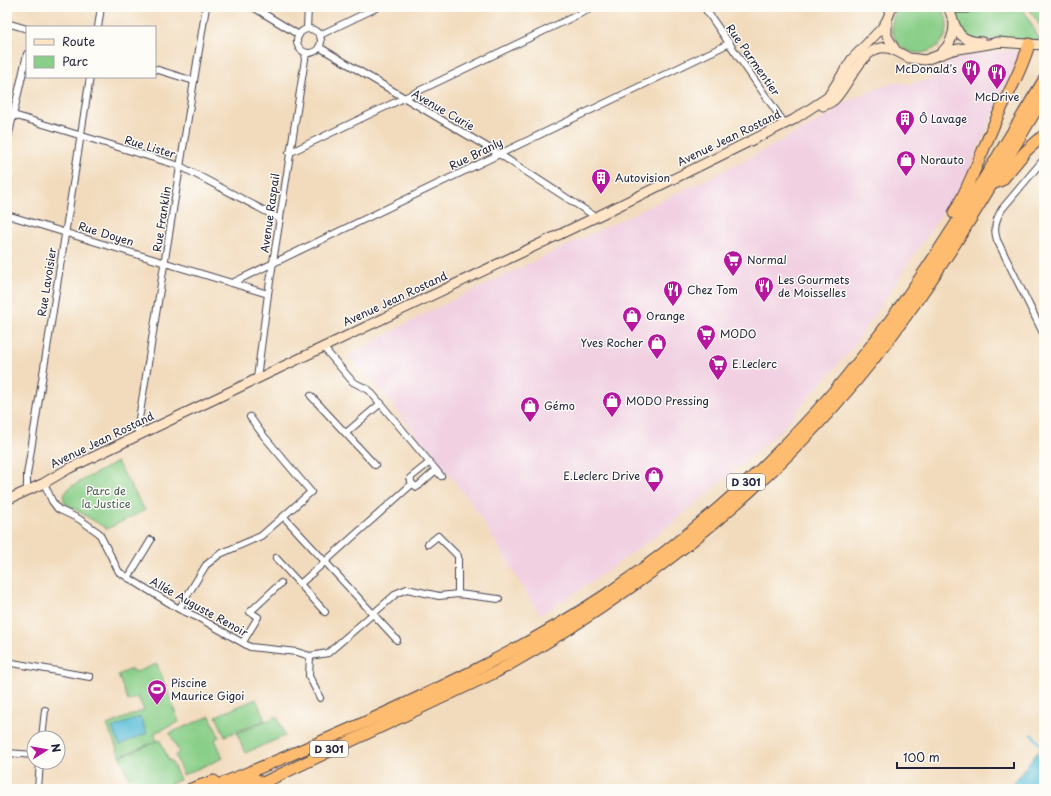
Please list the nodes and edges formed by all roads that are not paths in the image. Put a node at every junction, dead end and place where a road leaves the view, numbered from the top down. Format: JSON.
{"nodes":[{"id":1,"x":102,"y":7,"type":"edge"},
{"id":2,"x":206,"y":7,"type":"edge"},
{"id":3,"x":253,"y":7,"type":"edge"},
{"id":4,"x":308,"y":7,"type":"edge"},
{"id":5,"x":378,"y":7,"type":"edge"},
{"id":6,"x":594,"y":7,"type":"edge"},
{"id":7,"x":704,"y":7,"type":"edge"},
{"id":8,"x":892,"y":7,"type":"edge"},
{"id":9,"x":948,"y":7,"type":"edge"},
{"id":10,"x":952,"y":7,"type":"edge"},
{"id":11,"x":967,"y":7,"type":"edge"},
{"id":12,"x":887,"y":20,"type":"junction"},
{"id":13,"x":7,"y":23,"type":"edge"},
{"id":14,"x":954,"y":24,"type":"junction"},
{"id":15,"x":98,"y":26,"type":"edge"},
{"id":16,"x":26,"y":29,"type":"edge"},
{"id":17,"x":307,"y":29,"type":"junction"},
{"id":18,"x":299,"y":35,"type":"junction"},
{"id":19,"x":320,"y":35,"type":"junction"},
{"id":20,"x":1001,"y":42,"type":"junction"},
{"id":21,"x":730,"y":43,"type":"junction"},
{"id":22,"x":1030,"y":44,"type":"junction"},
{"id":23,"x":1044,"y":45,"type":"edge"},
{"id":24,"x":319,"y":48,"type":"junction"},
{"id":25,"x":896,"y":51,"type":"junction"},
{"id":26,"x":306,"y":52,"type":"junction"},
{"id":27,"x":939,"y":55,"type":"junction"},
{"id":28,"x":26,"y":58,"type":"edge"},
{"id":29,"x":156,"y":69,"type":"edge"},
{"id":30,"x":90,"y":78,"type":"edge"},
{"id":31,"x":1044,"y":80,"type":"edge"},
{"id":32,"x":194,"y":81,"type":"junction"},
{"id":33,"x":1044,"y":97,"type":"edge"},
{"id":34,"x":403,"y":98,"type":"junction"},
{"id":35,"x":10,"y":114,"type":"edge"},
{"id":36,"x":789,"y":122,"type":"junction"},
{"id":37,"x":1044,"y":135,"type":"edge"},
{"id":38,"x":81,"y":137,"type":"junction"},
{"id":39,"x":7,"y":142,"type":"edge"},
{"id":40,"x":289,"y":153,"type":"junction"},
{"id":41,"x":499,"y":154,"type":"junction"},
{"id":42,"x":1044,"y":159,"type":"edge"},
{"id":43,"x":180,"y":166,"type":"junction"},
{"id":44,"x":991,"y":185,"type":"junction"},
{"id":45,"x":7,"y":215,"type":"edge"},
{"id":46,"x":596,"y":217,"type":"junction"},
{"id":47,"x":280,"y":219,"type":"junction"},
{"id":48,"x":65,"y":232,"type":"junction"},
{"id":49,"x":274,"y":262,"type":"junction"},
{"id":50,"x":165,"y":263,"type":"junction"},
{"id":51,"x":232,"y":283,"type":"junction"},
{"id":52,"x":268,"y":294,"type":"junction"},
{"id":53,"x":1044,"y":335,"type":"edge"},
{"id":54,"x":323,"y":347,"type":"junction"},
{"id":55,"x":257,"y":378,"type":"junction"},
{"id":56,"x":311,"y":396,"type":"dead end"},
{"id":57,"x":381,"y":403,"type":"junction"},
{"id":58,"x":250,"y":417,"type":"dead end"},
{"id":59,"x":346,"y":433,"type":"junction"},
{"id":60,"x":138,"y":435,"type":"junction"},
{"id":61,"x":784,"y":444,"type":"junction"},
{"id":62,"x":430,"y":462,"type":"junction"},
{"id":63,"x":375,"y":465,"type":"dead end"},
{"id":64,"x":436,"y":470,"type":"junction"},
{"id":65,"x":441,"y":476,"type":"dead end"},
{"id":66,"x":44,"y":483,"type":"junction"},
{"id":67,"x":412,"y":484,"type":"junction"},
{"id":68,"x":27,"y":490,"type":"junction"},
{"id":69,"x":7,"y":500,"type":"edge"},
{"id":70,"x":284,"y":517,"type":"junction"},
{"id":71,"x":151,"y":540,"type":"dead end"},
{"id":72,"x":428,"y":544,"type":"dead end"},
{"id":73,"x":276,"y":558,"type":"dead end"},
{"id":74,"x":326,"y":562,"type":"junction"},
{"id":75,"x":128,"y":578,"type":"junction"},
{"id":76,"x":281,"y":583,"type":"dead end"},
{"id":77,"x":300,"y":584,"type":"junction"},
{"id":78,"x":458,"y":594,"type":"junction"},
{"id":79,"x":499,"y":599,"type":"dead end"},
{"id":80,"x":179,"y":609,"type":"junction"},
{"id":81,"x":325,"y":612,"type":"dead end"},
{"id":82,"x":373,"y":614,"type":"junction"},
{"id":83,"x":397,"y":640,"type":"dead end"},
{"id":84,"x":243,"y":642,"type":"junction"},
{"id":85,"x":310,"y":656,"type":"junction"},
{"id":86,"x":7,"y":662,"type":"edge"},
{"id":87,"x":90,"y":677,"type":"dead end"},
{"id":88,"x":320,"y":698,"type":"dead end"},
{"id":89,"x":424,"y":706,"type":"junction"},
{"id":90,"x":45,"y":710,"type":"dead end"},
{"id":91,"x":43,"y":730,"type":"edge"},
{"id":92,"x":314,"y":744,"type":"junction"},
{"id":93,"x":7,"y":753,"type":"edge"},
{"id":94,"x":26,"y":754,"type":"edge"},
{"id":95,"x":39,"y":770,"type":"edge"},
{"id":96,"x":38,"y":789,"type":"edge"},
{"id":97,"x":191,"y":789,"type":"edge"},
{"id":98,"x":208,"y":789,"type":"edge"},
{"id":99,"x":234,"y":789,"type":"edge"},
{"id":100,"x":250,"y":789,"type":"edge"}],
"edges":[{"from":1,"to":15,"type":"street"},
{"from":2,"to":32,"type":"street","name":"Rue Franklin"},
{"from":3,"to":18,"type":"street"},
{"from":4,"to":17,"type":"street"},
{"from":5,"to":19,"type":"street"},
{"from":6,"to":34,"type":"street"},
{"from":7,"to":21,"type":"street","name":"Rue Parmentier"},
{"from":8,"to":12,"type":"street"},
{"from":9,"to":14,"type":"street"},
{"from":10,"to":11,"type":"highway"},
{"from":12,"to":25,"type":"street"},
{"from":12,"to":36,"type":"street","name":"Avenue Jean Rostand"},
{"from":13,"to":16,"type":"street"},
{"from":14,"to":20,"type":"street"},
{"from":14,"to":27,"type":"street"},
{"from":17,"to":18,"type":"street"},
{"from":17,"to":19,"type":"street"},
{"from":18,"to":26,"type":"street"},
{"from":19,"to":24,"type":"street"},
{"from":20,"to":22,"type":"street"},
{"from":20,"to":27,"type":"street","name":"Avenue Jean Rostand"},
{"from":21,"to":36,"type":"street","name":"Rue Parmentier"},
{"from":21,"to":41,"type":"street","name":"Rue Branly"},
{"from":22,"to":23,"type":"street"},
{"from":22,"to":61,"type":"highway"},
{"from":24,"to":26,"type":"street"},
{"from":24,"to":34,"type":"street","name":"Avenue Curie"},
{"from":25,"to":27,"type":"street","name":"Avenue Jean Rostand"},
{"from":25,"to":36,"type":"street","name":"Avenue Jean Rostand"},
{"from":26,"to":40,"type":"street","name":"Avenue Raspail"},
{"from":28,"to":35,"type":"street"},
{"from":29,"to":32,"type":"street"},
{"from":30,"to":38,"type":"street","name":"Rue Lavoisier"},
{"from":31,"to":61,"type":"highway","number":"D 301"},
{"from":32,"to":43,"type":"street","name":"Rue Franklin"},
{"from":33,"to":44,"type":"highway","number":"D 301"},
{"from":34,"to":40,"type":"street"},
{"from":34,"to":41,"type":"street","name":"Avenue Curie"},
{"from":35,"to":38,"type":"street","name":"Rue Lister"},
{"from":35,"to":39,"type":"street"},
{"from":36,"to":46,"type":"street","name":"Avenue Jean Rostand"},
{"from":37,"to":44,"type":"highway"},
{"from":38,"to":43,"type":"street","name":"Rue Lister"},
{"from":38,"to":48,"type":"street","name":"Rue Lavoisier"},
{"from":40,"to":47,"type":"street","name":"Avenue Raspail"},
{"from":41,"to":46,"type":"street","name":"Avenue Curie"},
{"from":41,"to":49,"type":"street","name":"Rue Branly"},
{"from":42,"to":53,"type":"street"},
{"from":43,"to":47,"type":"street","name":"Rue Lister"},
{"from":43,"to":50,"type":"street","name":"Rue Franklin"},
{"from":44,"to":89,"type":"highway","number":"D 301"},
{"from":45,"to":48,"type":"street","name":"Rue Doyen"},
{"from":46,"to":54,"type":"street","name":"Avenue Jean Rostand"},
{"from":47,"to":49,"type":"street","name":"Avenue Raspail"},
{"from":48,"to":50,"type":"street","name":"Rue Doyen"},
{"from":48,"to":68,"type":"street","name":"Rue Lavoisier"},
{"from":49,"to":51,"type":"street","name":"Rue Branly"},
{"from":49,"to":52,"type":"street","name":"Avenue Raspail"},
{"from":50,"to":51,"type":"street","name":"Rue Doyen"},
{"from":50,"to":60,"type":"street","name":"Rue Franklin"},
{"from":51,"to":52,"type":"street","name":"Rue Doyen"},
{"from":52,"to":55,"type":"street","name":"Avenue Raspail"},
{"from":54,"to":55,"type":"street","name":"Avenue Jean Rostand"},
{"from":54,"to":57,"type":"street"},
{"from":55,"to":60,"type":"street","name":"Avenue Jean Rostand"},
{"from":56,"to":59,"type":"street"},
{"from":57,"to":59,"type":"street"},
{"from":57,"to":62,"type":"street"},
{"from":58,"to":70,"type":"street"},
{"from":59,"to":63,"type":"street"},
{"from":60,"to":66,"type":"street","name":"Avenue Jean Rostand"},
{"from":61,"to":92,"type":"highway","number":"D 301"},
{"from":62,"to":64,"type":"street"},
{"from":62,"to":67,"type":"street"},
{"from":64,"to":65,"type":"street"},
{"from":64,"to":67,"type":"street"},
{"from":66,"to":68,"type":"street","name":"Avenue Jean Rostand"},
{"from":66,"to":75,"type":"street","name":"Allée Auguste Renoir"},
{"from":67,"to":74,"type":"street"},
{"from":68,"to":69,"type":"street","name":"Avenue Jean Rostand"},
{"from":70,"to":74,"type":"street"},
{"from":70,"to":80,"type":"street"},
{"from":71,"to":75,"type":"street"},
{"from":72,"to":78,"type":"street"},
{"from":73,"to":77,"type":"street"},
{"from":74,"to":77,"type":"street"},
{"from":74,"to":82,"type":"street"},
{"from":75,"to":80,"type":"street","name":"Allée Auguste Renoir"},
{"from":76,"to":84,"type":"street"},
{"from":77,"to":81,"type":"street"},
{"from":78,"to":79,"type":"street","name":"Allée Auguste Renoir"},
{"from":78,"to":82,"type":"street","name":"Allée Auguste Renoir"},
{"from":80,"to":84,"type":"street","name":"Allée Auguste Renoir"},
{"from":82,"to":83,"type":"street"},
{"from":82,"to":85,"type":"street","name":"Allée Auguste Renoir"},
{"from":84,"to":85,"type":"street","name":"Allée Auguste Renoir"},
{"from":85,"to":88,"type":"street"},
{"from":86,"to":87,"type":"street"},
{"from":89,"to":99,"type":"highway","number":"D 301"},
{"from":89,"to":100,"type":"highway"},
{"from":90,"to":91,"type":"street"},
{"from":92,"to":97,"type":"highway"},
{"from":92,"to":98,"type":"highway","number":"D 301"},
{"from":93,"to":94,"type":"street"},
{"from":95,"to":96,"type":"street"}]}
